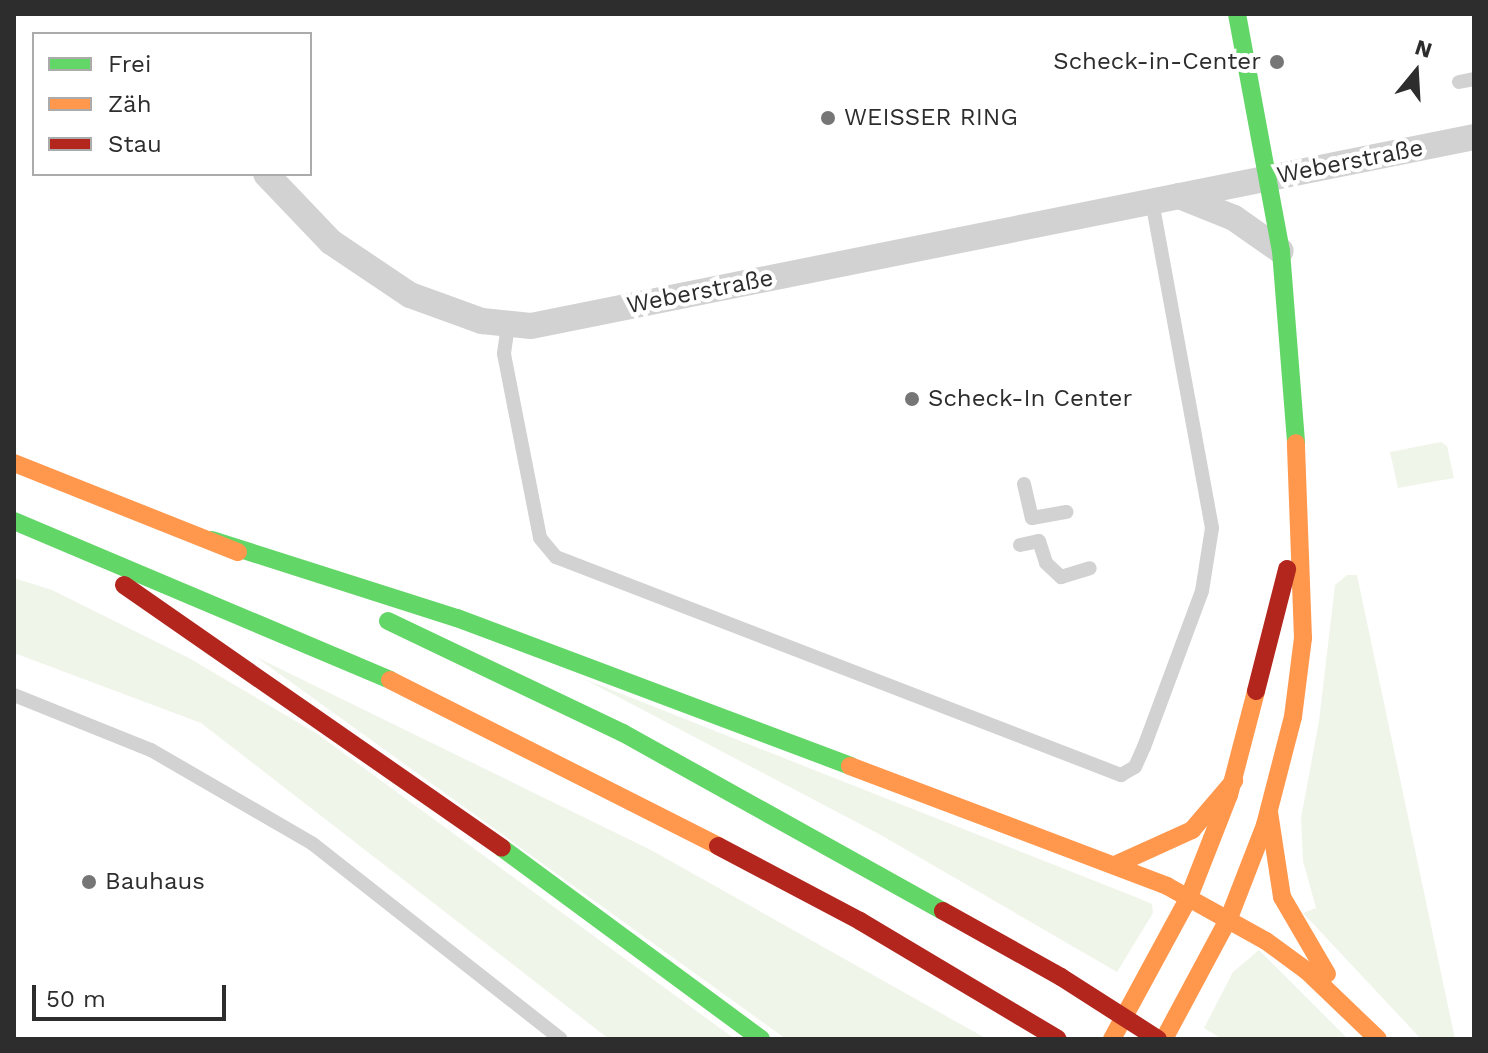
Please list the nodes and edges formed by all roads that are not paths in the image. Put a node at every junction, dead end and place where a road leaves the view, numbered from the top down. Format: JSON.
{"nodes":[{"id":1,"x":1237,"y":14,"type":"edge"},
{"id":2,"x":1474,"y":137,"type":"edge"},
{"id":3,"x":268,"y":176,"type":"edge"},
{"id":4,"x":1270,"y":177,"type":"junction"},
{"id":5,"x":1179,"y":196,"type":"junction"},
{"id":6,"x":1152,"y":201,"type":"junction"},
{"id":7,"x":1281,"y":251,"type":"junction"},
{"id":8,"x":508,"y":325,"type":"junction"},
{"id":9,"x":14,"y":463,"type":"edge"},
{"id":10,"x":1024,"y":484,"type":"dead end"},
{"id":11,"x":1066,"y":512,"type":"dead end"},
{"id":12,"x":14,"y":521,"type":"edge"},
{"id":13,"x":1295,"y":521,"type":"junction"},
{"id":14,"x":50,"y":534,"type":"junction"},
{"id":15,"x":212,"y":540,"type":"junction"},
{"id":16,"x":1020,"y":545,"type":"dead end"},
{"id":17,"x":1090,"y":568,"type":"dead end"},
{"id":18,"x":14,"y":695,"type":"edge"},
{"id":19,"x":1234,"y":781,"type":"junction"},
{"id":20,"x":1269,"y":812,"type":"junction"},
{"id":21,"x":1115,"y":865,"type":"junction"},
{"id":22,"x":1189,"y":897,"type":"junction"},
{"id":23,"x":1229,"y":918,"type":"junction"},
{"id":24,"x":1364,"y":1024,"type":"junction"},
{"id":25,"x":561,"y":1039,"type":"edge"},
{"id":26,"x":761,"y":1039,"type":"edge"},
{"id":27,"x":1058,"y":1039,"type":"edge"},
{"id":28,"x":1112,"y":1039,"type":"edge"},
{"id":29,"x":1158,"y":1039,"type":"edge"},
{"id":30,"x":1164,"y":1039,"type":"edge"},
{"id":31,"x":1378,"y":1039,"type":"edge"}],
"edges":[{"from":1,"to":4,"type":"main road"},
{"from":2,"to":4,"type":"street","name":"Weberstraße"},
{"from":3,"to":8,"type":"street","name":"Weberstraße"},
{"from":4,"to":5,"type":"street","name":"Weberstraße"},
{"from":4,"to":7,"type":"main road"},
{"from":5,"to":6,"type":"street","name":"Weberstraße"},
{"from":5,"to":7,"type":"street"},
{"from":6,"to":8,"type":"street","name":"Weberstraße"},
{"from":6,"to":8,"type":"lane"},
{"from":7,"to":13,"type":"main road"},
{"from":9,"to":15,"type":"main road"},
{"from":10,"to":11,"type":"lane"},
{"from":12,"to":14,"type":"main road"},
{"from":13,"to":19,"type":"main road"},
{"from":13,"to":20,"type":"main road"},
{"from":14,"to":26,"type":"main road"},
{"from":14,"to":27,"type":"main road"},
{"from":15,"to":21,"type":"main road"},
{"from":15,"to":29,"type":"main road","bridge":true},
{"from":16,"to":17,"type":"lane"},
{"from":18,"to":25,"type":"lane"},
{"from":19,"to":21,"type":"main road"},
{"from":19,"to":22,"type":"main road"},
{"from":20,"to":23,"type":"main road"},
{"from":20,"to":24,"type":"main road"},
{"from":21,"to":22,"type":"main road"},
{"from":22,"to":23,"type":"main road"},
{"from":22,"to":28,"type":"main road"},
{"from":23,"to":24,"type":"main road"},
{"from":23,"to":30,"type":"main road"},
{"from":24,"to":31,"type":"main road"}]}
